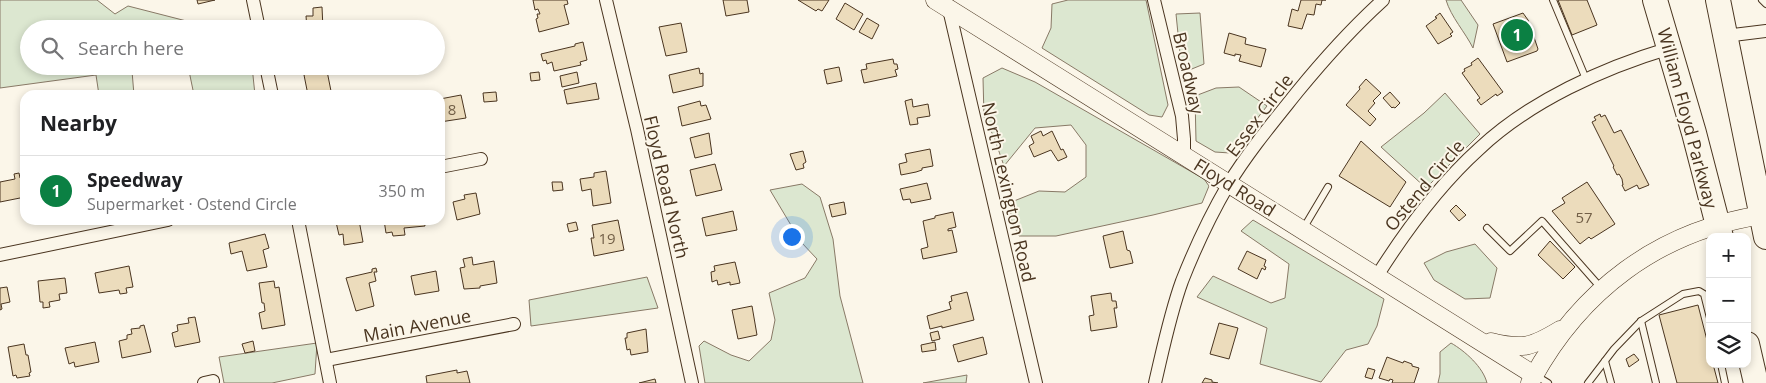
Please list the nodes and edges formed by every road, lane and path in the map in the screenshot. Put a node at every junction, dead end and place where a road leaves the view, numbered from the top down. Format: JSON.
{"nodes":[{"id":1,"x":253,"y":0,"type":"edge"},
{"id":2,"x":606,"y":0,"type":"edge"},
{"id":3,"x":1154,"y":0,"type":"edge"},
{"id":4,"x":1383,"y":0,"type":"edge"},
{"id":5,"x":1553,"y":0,"type":"edge"},
{"id":6,"x":1655,"y":0,"type":"edge"},
{"id":7,"x":1718,"y":0,"type":"edge"},
{"id":8,"x":1762,"y":0,"type":"edge"},
{"id":9,"x":944,"y":3,"type":"edge"},
{"id":10,"x":1766,"y":4,"type":"edge"},
{"id":11,"x":1369,"y":5,"type":"edge"},
{"id":12,"x":257,"y":20,"type":"edge"},
{"id":13,"x":1766,"y":31,"type":"edge"},
{"id":14,"x":1725,"y":36,"type":"junction"},
{"id":15,"x":1670,"y":48,"type":"junction"},
{"id":16,"x":268,"y":75,"type":"edge"},
{"id":17,"x":1586,"y":79,"type":"junction"},
{"id":18,"x":271,"y":90,"type":"edge"},
{"id":19,"x":1184,"y":155,"type":"junction"},
{"id":20,"x":481,"y":159,"type":"dead end"},
{"id":21,"x":445,"y":166,"type":"edge"},
{"id":22,"x":1229,"y":184,"type":"junction"},
{"id":23,"x":1328,"y":187,"type":"dead end"},
{"id":24,"x":1765,"y":222,"type":"edge"},
{"id":25,"x":144,"y":225,"type":"edge"},
{"id":26,"x":299,"y":225,"type":"edge"},
{"id":27,"x":1487,"y":228,"type":"dead end"},
{"id":28,"x":1303,"y":230,"type":"junction"},
{"id":29,"x":1719,"y":230,"type":"edge"},
{"id":30,"x":0,"y":255,"type":"edge"},
{"id":31,"x":1377,"y":276,"type":"junction"},
{"id":32,"x":1602,"y":288,"type":"junction"},
{"id":33,"x":1706,"y":302,"type":"edge"},
{"id":34,"x":1641,"y":321,"type":"junction"},
{"id":35,"x":514,"y":324,"type":"dead end"},
{"id":36,"x":1566,"y":326,"type":"junction"},
{"id":37,"x":1478,"y":339,"type":"junction"},
{"id":38,"x":326,"y":360,"type":"junction"},
{"id":39,"x":1604,"y":361,"type":"junction"},
{"id":40,"x":1751,"y":361,"type":"edge"},
{"id":41,"x":1722,"y":368,"type":"edge"},
{"id":42,"x":1537,"y":380,"type":"edge"},
{"id":43,"x":330,"y":383,"type":"edge"},
{"id":44,"x":692,"y":383,"type":"edge"},
{"id":45,"x":1036,"y":383,"type":"edge"},
{"id":46,"x":1155,"y":383,"type":"edge"},
{"id":47,"x":1588,"y":383,"type":"edge"},
{"id":48,"x":1611,"y":383,"type":"edge"},
{"id":49,"x":1656,"y":383,"type":"edge"},
{"id":50,"x":1726,"y":383,"type":"edge"},
{"id":51,"x":1756,"y":383,"type":"edge"}],
"edges":[{"from":1,"to":12,"type":"street"},
{"from":2,"to":44,"type":"street","name":"Floyd Road North"},
{"from":3,"to":19,"type":"street","name":"Broadway"},
{"from":4,"to":11,"type":"street","name":"Essex Circle"},
{"from":5,"to":17,"type":"lane"},
{"from":6,"to":15,"type":"highway","name":"William Floyd Parkway"},
{"from":7,"to":14,"type":"highway"},
{"from":8,"to":10,"type":"lane"},
{"from":9,"to":19,"type":"street","name":"Floyd Road"},
{"from":9,"to":45,"type":"street","name":"North Lexington Road"},
{"from":11,"to":22,"type":"street","name":"Essex Circle"},
{"from":13,"to":14,"type":"street"},
{"from":14,"to":24,"type":"highway"},
{"from":15,"to":17,"type":"street","name":"Ostend Circle"},
{"from":15,"to":29,"type":"highway","name":"William Floyd Parkway"},
{"from":16,"to":18,"type":"street"},
{"from":17,"to":31,"type":"street","name":"Ostend Circle"},
{"from":19,"to":22,"type":"street","name":"Floyd Road"},
{"from":20,"to":21,"type":"street"},
{"from":22,"to":28,"type":"street","name":"Floyd Road"},
{"from":22,"to":46,"type":"street","name":"Essex Circle"},
{"from":23,"to":28,"type":"lane"},
{"from":24,"to":29,"type":"street"},
{"from":25,"to":30,"type":"street"},
{"from":26,"to":38,"type":"street"},
{"from":27,"to":32,"type":"lane"},
{"from":28,"to":31,"type":"street","name":"Floyd Road"},
{"from":29,"to":32,"type":"street"},
{"from":31,"to":37,"type":"street","name":"Floyd Road"},
{"from":32,"to":36,"type":"street"},
{"from":33,"to":34,"type":"lane"},
{"from":34,"to":39,"type":"lane"},
{"from":34,"to":49,"type":"lane"},
{"from":35,"to":38,"type":"street","name":"Main Avenue"},
{"from":36,"to":37,"type":"street"},
{"from":36,"to":42,"type":"street"},
{"from":37,"to":42,"type":"street","name":"Floyd Road"},
{"from":38,"to":43,"type":"street"},
{"from":39,"to":47,"type":"lane"},
{"from":39,"to":48,"type":"lane"},
{"from":40,"to":51,"type":"highway"},
{"from":41,"to":50,"type":"lane"}]}
